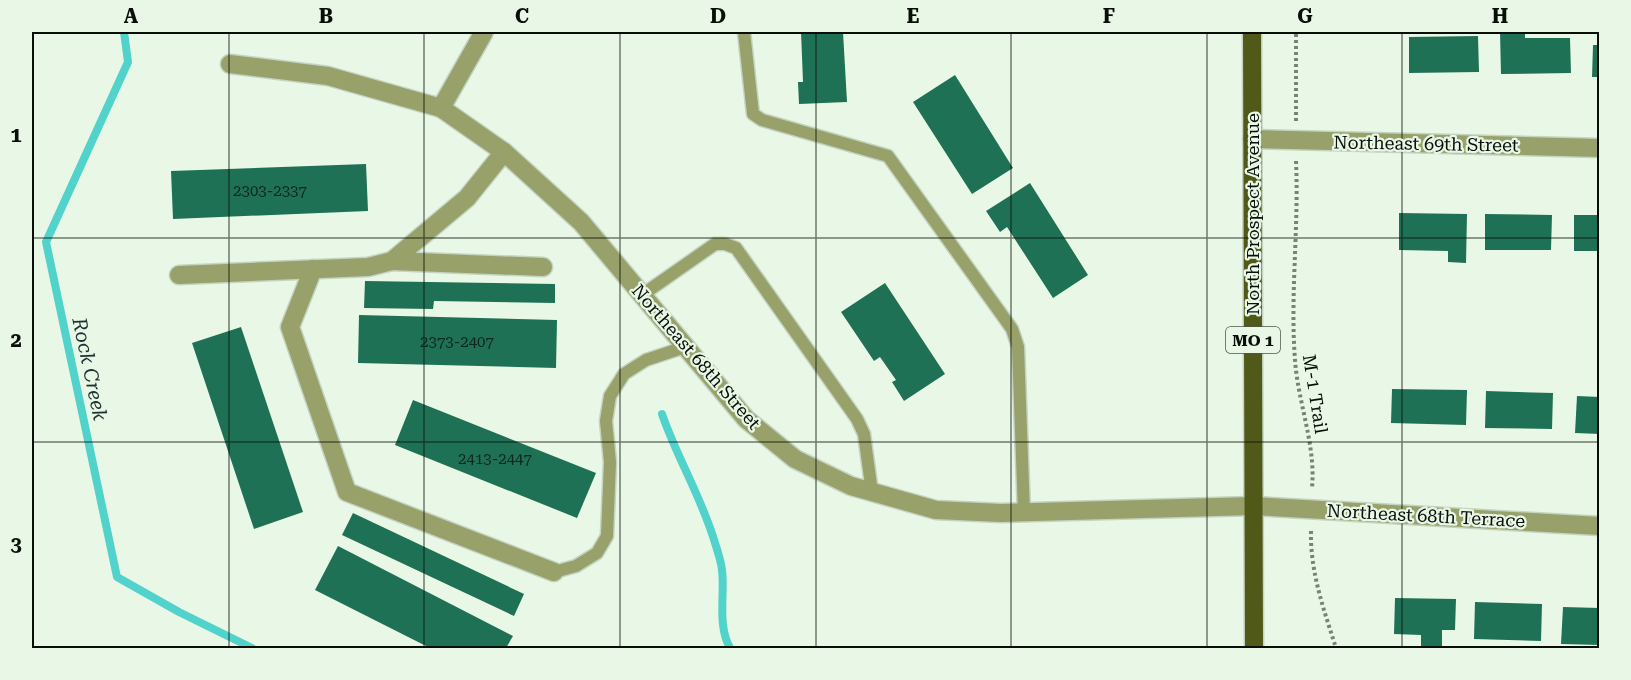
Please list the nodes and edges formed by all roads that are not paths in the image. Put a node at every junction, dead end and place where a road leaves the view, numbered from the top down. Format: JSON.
{"nodes":[{"id":1,"x":484,"y":32,"type":"edge"},
{"id":2,"x":744,"y":32,"type":"edge"},
{"id":3,"x":1252,"y":32,"type":"edge"},
{"id":4,"x":230,"y":64,"type":"dead end"},
{"id":5,"x":441,"y":108,"type":"junction"},
{"id":6,"x":1252,"y":139,"type":"junction"},
{"id":7,"x":1599,"y":148,"type":"edge"},
{"id":8,"x":504,"y":152,"type":"junction"},
{"id":9,"x":392,"y":261,"type":"junction"},
{"id":10,"x":543,"y":267,"type":"dead end"},
{"id":11,"x":313,"y":269,"type":"junction"},
{"id":12,"x":179,"y":276,"type":"dead end"},
{"id":13,"x":642,"y":296,"type":"junction"},
{"id":14,"x":685,"y":347,"type":"junction"},
{"id":15,"x":872,"y":492,"type":"junction"},
{"id":16,"x":1253,"y":506,"type":"junction"},
{"id":17,"x":1024,"y":513,"type":"junction"},
{"id":18,"x":1599,"y":526,"type":"edge"},
{"id":19,"x":554,"y":572,"type":"joint"},
{"id":20,"x":1254,"y":648,"type":"edge"}],
"edges":[{"from":1,"to":5,"type":"street"},
{"from":2,"to":17,"type":"lane"},
{"from":3,"to":6,"type":"main road","name":"North Prospect Avenue","number":"MO 1"},
{"from":4,"to":5,"type":"street","name":"Northeast 68th Street"},
{"from":5,"to":8,"type":"street","name":"Northeast 68th Street"},
{"from":6,"to":7,"type":"street","name":"Northeast 69th Street"},
{"from":6,"to":16,"type":"main road","name":"North Prospect Avenue","number":"MO 1"},
{"from":8,"to":9,"type":"street"},
{"from":8,"to":13,"type":"street","name":"Northeast 68th Street"},
{"from":9,"to":10,"type":"street"},
{"from":9,"to":11,"type":"street"},
{"from":11,"to":12,"type":"street"},
{"from":11,"to":19,"type":"street"},
{"from":13,"to":14,"type":"street","name":"Northeast 68th Street"},
{"from":13,"to":15,"type":"lane"},
{"from":14,"to":15,"type":"street","name":"Northeast 68th Street"},
{"from":14,"to":19,"type":"lane"},
{"from":15,"to":17,"type":"street","name":"Northeast 68th Street"},
{"from":16,"to":17,"type":"street","name":"Northeast 68th Street"},
{"from":16,"to":18,"type":"street","name":"Northeast 68th Terrace"},
{"from":16,"to":20,"type":"main road","name":"North Prospect Avenue","number":"MO 1"}]}
